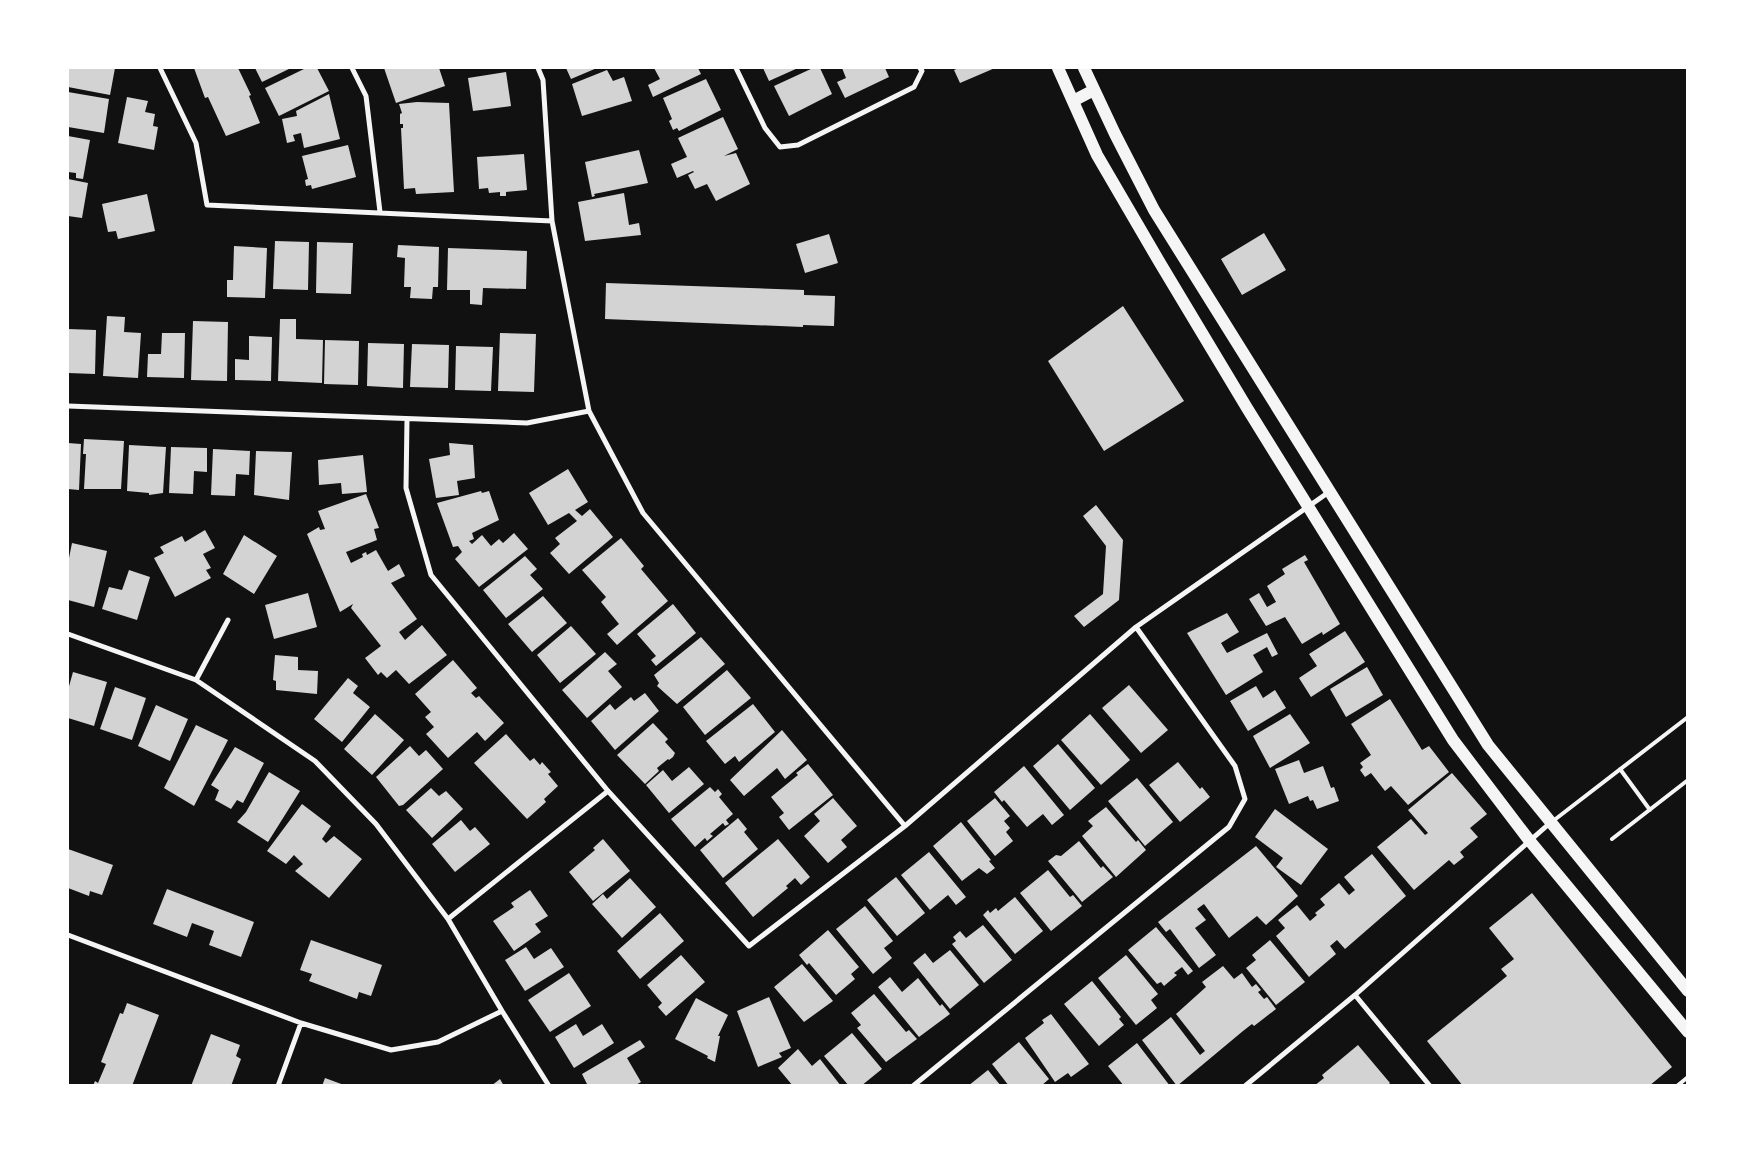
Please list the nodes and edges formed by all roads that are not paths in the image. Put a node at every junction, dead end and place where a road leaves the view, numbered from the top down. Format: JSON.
{"nodes":[{"id":1,"x":160,"y":68,"type":"edge"},
{"id":2,"x":352,"y":68,"type":"edge"},
{"id":3,"x":538,"y":68,"type":"edge"},
{"id":4,"x":736,"y":68,"type":"edge"},
{"id":5,"x":920,"y":68,"type":"edge"},
{"id":6,"x":1058,"y":68,"type":"edge"},
{"id":7,"x":1084,"y":68,"type":"edge"},
{"id":8,"x":1094,"y":90,"type":"junction"},
{"id":9,"x":1073,"y":101,"type":"junction"},
{"id":10,"x":380,"y":212,"type":"junction"},
{"id":11,"x":552,"y":221,"type":"junction"},
{"id":12,"x":68,"y":406,"type":"edge"},
{"id":13,"x":589,"y":412,"type":"junction"},
{"id":14,"x":407,"y":419,"type":"junction"},
{"id":15,"x":1330,"y":492,"type":"junction"},
{"id":16,"x":1308,"y":508,"type":"junction"},
{"id":17,"x":228,"y":620,"type":"dead end"},
{"id":18,"x":1136,"y":627,"type":"junction"},
{"id":19,"x":68,"y":634,"type":"edge"},
{"id":20,"x":196,"y":680,"type":"junction"},
{"id":21,"x":1688,"y":717,"type":"edge"},
{"id":22,"x":1620,"y":769,"type":"junction"},
{"id":23,"x":1688,"y":780,"type":"edge"},
{"id":24,"x":608,"y":791,"type":"junction"},
{"id":25,"x":1650,"y":810,"type":"junction"},
{"id":26,"x":1551,"y":822,"type":"junction"},
{"id":27,"x":905,"y":826,"type":"junction"},
{"id":28,"x":1529,"y":840,"type":"junction"},
{"id":29,"x":1612,"y":840,"type":"dead end"},
{"id":30,"x":448,"y":920,"type":"junction"},
{"id":31,"x":68,"y":935,"type":"edge"},
{"id":32,"x":1688,"y":991,"type":"edge"},
{"id":33,"x":1355,"y":995,"type":"junction"},
{"id":34,"x":502,"y":1011,"type":"junction"},
{"id":35,"x":301,"y":1023,"type":"junction"},
{"id":36,"x":1688,"y":1032,"type":"edge"},
{"id":37,"x":1688,"y":1077,"type":"edge"},
{"id":38,"x":278,"y":1086,"type":"edge"},
{"id":39,"x":549,"y":1086,"type":"edge"},
{"id":40,"x":913,"y":1086,"type":"edge"},
{"id":41,"x":1246,"y":1086,"type":"edge"},
{"id":42,"x":1430,"y":1086,"type":"edge"},
{"id":43,"x":1677,"y":1086,"type":"edge"}],
"edges":[{"from":1,"to":10,"type":"street"},
{"from":2,"to":10,"type":"street"},
{"from":3,"to":11,"type":"street"},
{"from":4,"to":5,"type":"street"},
{"from":6,"to":9,"type":"main road"},
{"from":7,"to":8,"type":"main road"},
{"from":8,"to":9,"type":"main road"},
{"from":8,"to":15,"type":"main road"},
{"from":9,"to":16,"type":"main road"},
{"from":10,"to":11,"type":"street"},
{"from":11,"to":13,"type":"street"},
{"from":12,"to":14,"type":"street"},
{"from":13,"to":14,"type":"street"},
{"from":13,"to":27,"type":"street"},
{"from":14,"to":24,"type":"street"},
{"from":15,"to":16,"type":"street"},
{"from":15,"to":26,"type":"main road"},
{"from":16,"to":18,"type":"street"},
{"from":16,"to":28,"type":"main road"},
{"from":17,"to":20,"type":"street"},
{"from":18,"to":27,"type":"street"},
{"from":18,"to":40,"type":"street"},
{"from":19,"to":20,"type":"street"},
{"from":20,"to":30,"type":"street"},
{"from":21,"to":22,"type":"lane"},
{"from":22,"to":25,"type":"lane"},
{"from":22,"to":26,"type":"lane"},
{"from":23,"to":25,"type":"lane"},
{"from":24,"to":27,"type":"street"},
{"from":24,"to":30,"type":"street"},
{"from":25,"to":29,"type":"lane"},
{"from":26,"to":28,"type":"street"},
{"from":26,"to":32,"type":"main road"},
{"from":28,"to":33,"type":"street"},
{"from":28,"to":36,"type":"main road"},
{"from":30,"to":34,"type":"street"},
{"from":31,"to":35,"type":"street"},
{"from":33,"to":41,"type":"street"},
{"from":33,"to":42,"type":"street"},
{"from":34,"to":35,"type":"street"},
{"from":34,"to":39,"type":"street"},
{"from":35,"to":38,"type":"street"},
{"from":37,"to":43,"type":"lane"}]}
